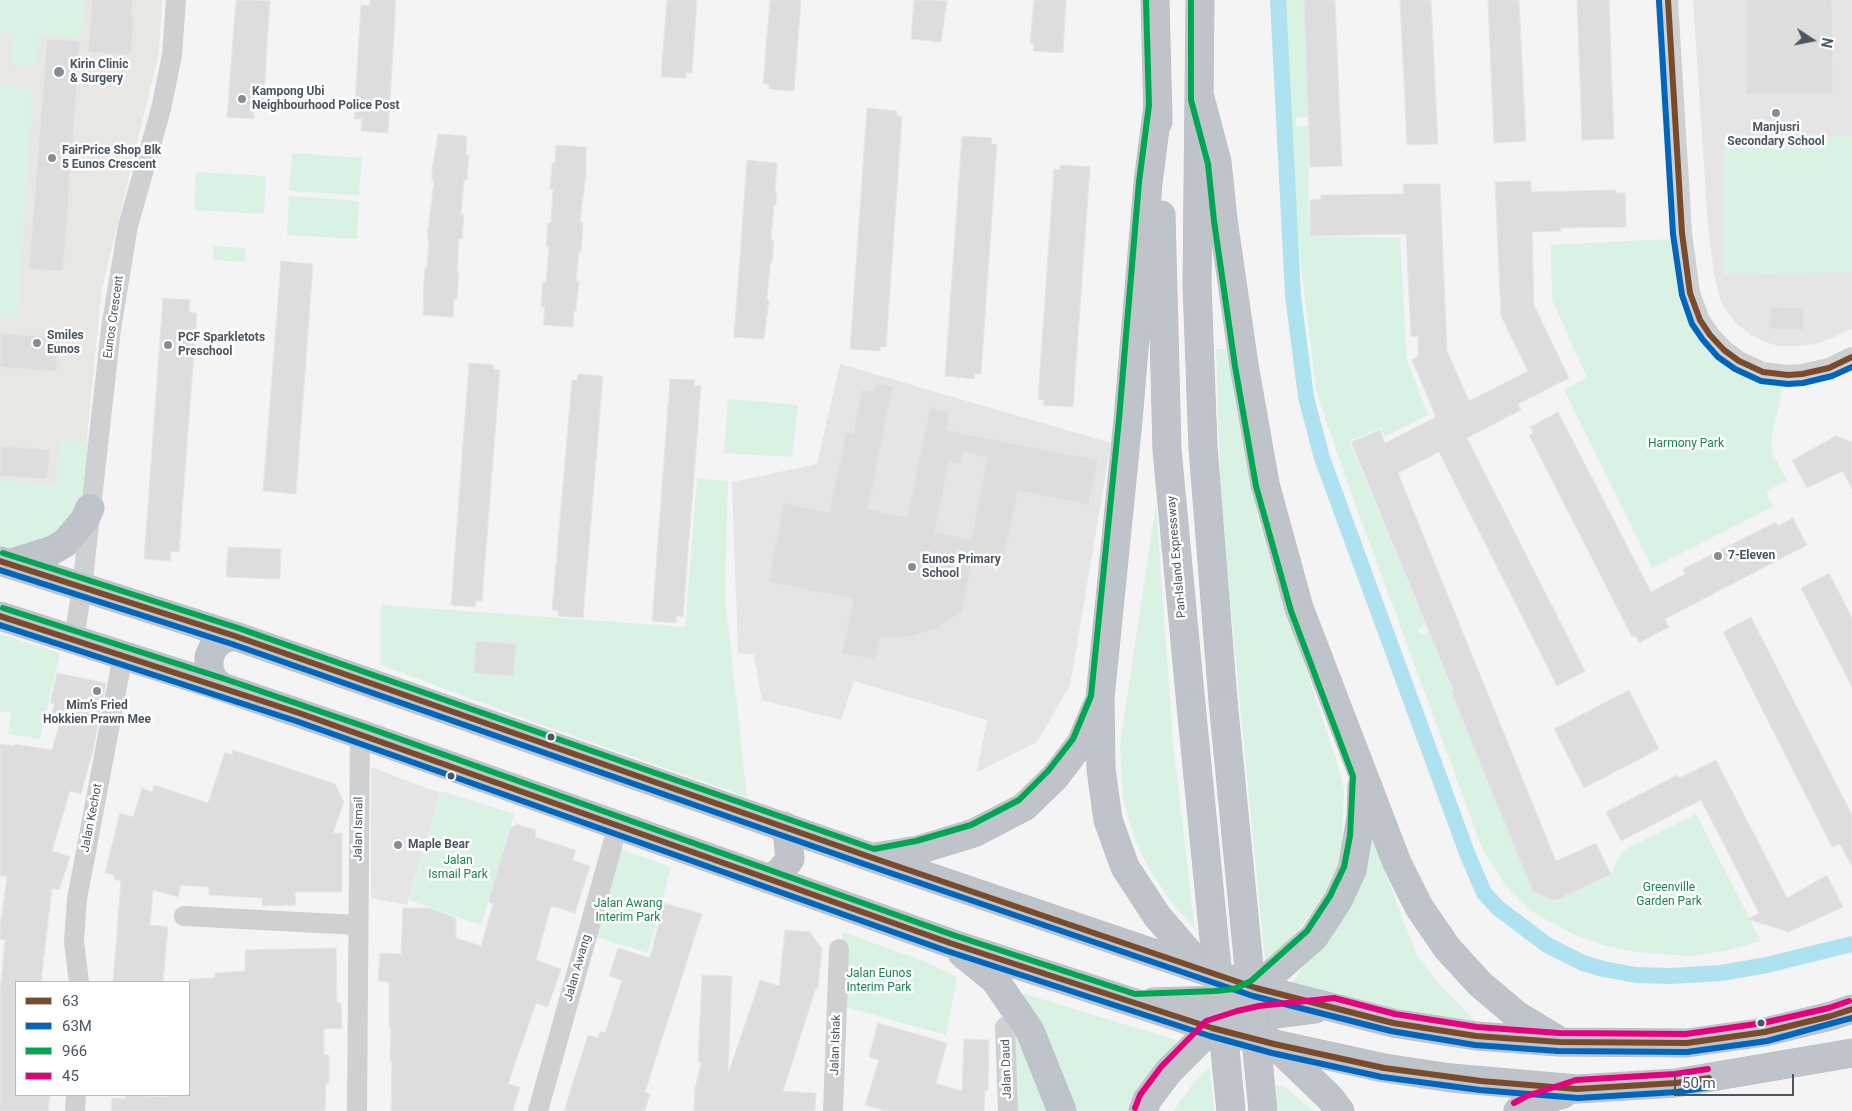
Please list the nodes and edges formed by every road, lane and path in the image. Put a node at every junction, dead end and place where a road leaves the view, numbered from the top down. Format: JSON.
{"nodes":[{"id":1,"x":176,"y":0,"type":"edge"},
{"id":2,"x":1155,"y":0,"type":"edge"},
{"id":3,"x":1200,"y":0,"type":"edge"},
{"id":4,"x":1668,"y":0,"type":"edge"},
{"id":5,"x":1200,"y":98,"type":"junction"},
{"id":6,"x":1158,"y":105,"type":"junction"},
{"id":7,"x":1852,"y":357,"type":"edge"},
{"id":8,"x":90,"y":508,"type":"junction"},
{"id":9,"x":4,"y":563,"type":"edge"},
{"id":10,"x":82,"y":588,"type":"junction"},
{"id":11,"x":0,"y":616,"type":"edge"},
{"id":12,"x":235,"y":636,"type":"junction"},
{"id":13,"x":74,"y":639,"type":"junction"},
{"id":14,"x":123,"y":655,"type":"junction"},
{"id":15,"x":222,"y":687,"type":"junction"},
{"id":16,"x":1100,"y":698,"type":"junction"},
{"id":17,"x":360,"y":734,"type":"junction"},
{"id":18,"x":1362,"y":775,"type":"junction"},
{"id":19,"x":618,"y":825,"type":"junction"},
{"id":20,"x":784,"y":826,"type":"junction"},
{"id":21,"x":873,"y":858,"type":"junction"},
{"id":22,"x":768,"y":879,"type":"junction"},
{"id":23,"x":184,"y":916,"type":"dead end"},
{"id":24,"x":357,"y":925,"type":"junction"},
{"id":25,"x":950,"y":943,"type":"junction"},
{"id":26,"x":1142,"y":948,"type":"junction"},
{"id":27,"x":839,"y":949,"type":"dead end"},
{"id":28,"x":1202,"y":968,"type":"junction"},
{"id":29,"x":78,"y":981,"type":"edge"},
{"id":30,"x":1134,"y":1003,"type":"junction"},
{"id":31,"x":1242,"y":1004,"type":"junction"},
{"id":32,"x":1852,"y":1009,"type":"edge"},
{"id":33,"x":1005,"y":1027,"type":"dead end"},
{"id":34,"x":1212,"y":1028,"type":"junction"},
{"id":35,"x":1560,"y":1042,"type":"junction"},
{"id":36,"x":1274,"y":1044,"type":"junction"},
{"id":37,"x":1852,"y":1053,"type":"edge"},
{"id":38,"x":1333,"y":1057,"type":"junction"},
{"id":39,"x":1577,"y":1089,"type":"junction"},
{"id":40,"x":76,"y":1096,"type":"edge"},
{"id":41,"x":75,"y":1111,"type":"edge"},
{"id":42,"x":357,"y":1111,"type":"edge"},
{"id":43,"x":538,"y":1111,"type":"edge"},
{"id":44,"x":834,"y":1111,"type":"edge"},
{"id":45,"x":1008,"y":1111,"type":"edge"},
{"id":46,"x":1062,"y":1111,"type":"edge"},
{"id":47,"x":1143,"y":1111,"type":"edge"},
{"id":48,"x":1231,"y":1111,"type":"edge"},
{"id":49,"x":1263,"y":1111,"type":"edge"},
{"id":50,"x":1340,"y":1111,"type":"edge"},
{"id":51,"x":1518,"y":1111,"type":"edge"}],
"edges":[{"from":1,"to":8,"type":"street","name":"Eunos Crescent"},
{"from":2,"to":6,"type":"highway","name":"Pan-Island Expressway"},
{"from":3,"to":5,"type":"highway"},
{"from":4,"to":7,"type":"street"},
{"from":5,"to":18,"type":"highway"},
{"from":5,"to":49,"type":"highway","bridge":true},
{"from":6,"to":16,"type":"highway"},
{"from":6,"to":48,"type":"highway","name":"Pan-Island Expressway","bridge":true},
{"from":8,"to":9,"type":"highway"},
{"from":8,"to":10,"type":"street","name":"Eunos Crescent"},
{"from":9,"to":10,"type":"highway"},
{"from":10,"to":12,"type":"highway"},
{"from":10,"to":13,"type":"street","name":"Eunos Crescent"},
{"from":11,"to":13,"type":"highway"},
{"from":12,"to":15,"type":"highway"},
{"from":12,"to":20,"type":"highway"},
{"from":13,"to":14,"type":"highway"},
{"from":14,"to":15,"type":"highway"},
{"from":14,"to":29,"type":"street","name":"Jalan Kechot"},
{"from":15,"to":17,"type":"highway"},
{"from":16,"to":21,"type":"highway"},
{"from":16,"to":28,"type":"highway"},
{"from":17,"to":19,"type":"highway"},
{"from":17,"to":24,"type":"street","name":"Jalan Ismail"},
{"from":18,"to":31,"type":"highway"},
{"from":18,"to":35,"type":"highway"},
{"from":19,"to":22,"type":"highway"},
{"from":19,"to":43,"type":"street","name":"Jalan Awang"},
{"from":20,"to":21,"type":"highway"},
{"from":20,"to":22,"type":"highway"},
{"from":21,"to":26,"type":"highway"},
{"from":22,"to":25,"type":"highway"},
{"from":23,"to":24,"type":"street"},
{"from":24,"to":42,"type":"street","name":"Jalan Ismail"},
{"from":25,"to":30,"type":"highway"},
{"from":25,"to":46,"type":"highway"},
{"from":26,"to":28,"type":"highway"},
{"from":26,"to":31,"type":"highway"},
{"from":27,"to":44,"type":"street","name":"Jalan Ishak"},
{"from":28,"to":31,"type":"highway"},
{"from":30,"to":31,"type":"highway"},
{"from":30,"to":34,"type":"highway"},
{"from":31,"to":34,"type":"highway"},
{"from":31,"to":35,"type":"highway"},
{"from":31,"to":36,"type":"highway"},
{"from":31,"to":38,"type":"highway"},
{"from":32,"to":35,"type":"highway"},
{"from":33,"to":45,"type":"street","name":"Jalan Daud"},
{"from":34,"to":36,"type":"highway"},
{"from":34,"to":47,"type":"highway"},
{"from":36,"to":38,"type":"highway"},
{"from":36,"to":50,"type":"highway"},
{"from":37,"to":39,"type":"highway"},
{"from":38,"to":39,"type":"highway"},
{"from":39,"to":51,"type":"highway"},
{"from":40,"to":41,"type":"street"}]}
